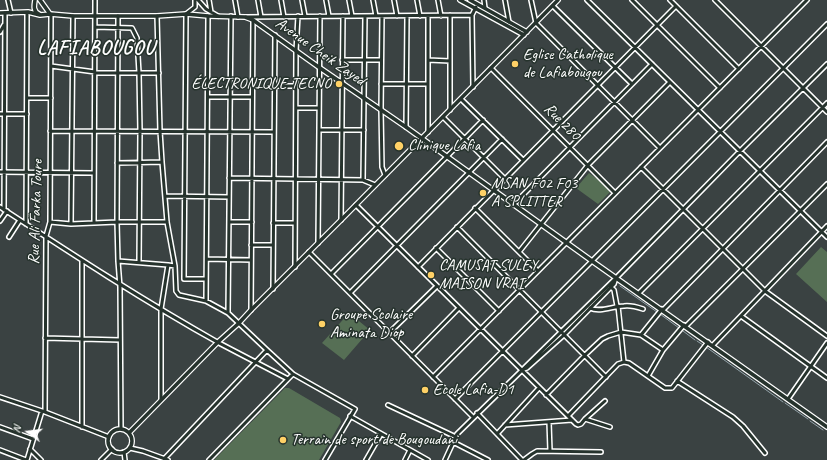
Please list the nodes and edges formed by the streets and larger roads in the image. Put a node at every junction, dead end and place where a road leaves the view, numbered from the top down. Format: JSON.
{"nodes":[{"id":1,"x":8,"y":0,"type":"edge"},
{"id":2,"x":95,"y":0,"type":"edge"},
{"id":3,"x":195,"y":0,"type":"edge"},
{"id":4,"x":198,"y":0,"type":"edge"},
{"id":5,"x":209,"y":0,"type":"edge"},
{"id":6,"x":235,"y":0,"type":"edge"},
{"id":7,"x":258,"y":0,"type":"edge"},
{"id":8,"x":281,"y":0,"type":"edge"},
{"id":9,"x":302,"y":0,"type":"edge"},
{"id":10,"x":326,"y":0,"type":"edge"},
{"id":11,"x":349,"y":0,"type":"edge"},
{"id":12,"x":373,"y":0,"type":"edge"},
{"id":13,"x":394,"y":0,"type":"edge"},
{"id":14,"x":417,"y":0,"type":"edge"},
{"id":15,"x":438,"y":0,"type":"edge"},
{"id":16,"x":460,"y":0,"type":"edge"},
{"id":17,"x":470,"y":0,"type":"edge"},
{"id":18,"x":484,"y":0,"type":"edge"},
{"id":19,"x":505,"y":0,"type":"edge"},
{"id":20,"x":531,"y":0,"type":"edge"},
{"id":21,"x":558,"y":0,"type":"edge"},
{"id":22,"x":587,"y":0,"type":"edge"},
{"id":23,"x":632,"y":0,"type":"edge"},
{"id":24,"x":807,"y":0,"type":"edge"},
{"id":25,"x":673,"y":1,"type":"edge"},
{"id":26,"x":718,"y":1,"type":"edge"},
{"id":27,"x":35,"y":2,"type":"edge"},
{"id":28,"x":41,"y":3,"type":"edge"},
{"id":29,"x":554,"y":3,"type":"edge"},
{"id":30,"x":477,"y":4,"type":"junction"},
{"id":31,"x":676,"y":6,"type":"junction"},
{"id":32,"x":475,"y":8,"type":"junction"},
{"id":33,"x":485,"y":8,"type":"junction"},
{"id":34,"x":211,"y":12,"type":"junction"},
{"id":35,"x":5,"y":13,"type":"junction"},
{"id":36,"x":11,"y":13,"type":"junction"},
{"id":37,"x":28,"y":13,"type":"junction"},
{"id":38,"x":0,"y":14,"type":"edge"},
{"id":39,"x":51,"y":14,"type":"junction"},
{"id":40,"x":186,"y":14,"type":"junction"},
{"id":41,"x":41,"y":15,"type":"junction"},
{"id":42,"x":95,"y":15,"type":"junction"},
{"id":43,"x":472,"y":15,"type":"junction"},
{"id":44,"x":73,"y":16,"type":"junction"},
{"id":45,"x":118,"y":16,"type":"junction"},
{"id":46,"x":157,"y":16,"type":"junction"},
{"id":47,"x":208,"y":16,"type":"junction"},
{"id":48,"x":218,"y":16,"type":"junction"},
{"id":49,"x":230,"y":16,"type":"junction"},
{"id":50,"x":238,"y":16,"type":"junction"},
{"id":51,"x":284,"y":16,"type":"junction"},
{"id":52,"x":298,"y":16,"type":"junction"},
{"id":53,"x":305,"y":16,"type":"junction"},
{"id":54,"x":320,"y":16,"type":"junction"},
{"id":55,"x":329,"y":16,"type":"junction"},
{"id":56,"x":343,"y":16,"type":"junction"},
{"id":57,"x":352,"y":16,"type":"junction"},
{"id":58,"x":365,"y":16,"type":"junction"},
{"id":59,"x":376,"y":16,"type":"junction"},
{"id":60,"x":382,"y":16,"type":"junction"},
{"id":61,"x":397,"y":16,"type":"junction"},
{"id":62,"x":407,"y":16,"type":"junction"},
{"id":63,"x":420,"y":16,"type":"junction"},
{"id":64,"x":428,"y":16,"type":"junction"},
{"id":65,"x":440,"y":16,"type":"junction"},
{"id":66,"x":450,"y":16,"type":"junction"},
{"id":67,"x":245,"y":17,"type":"junction"},
{"id":68,"x":261,"y":17,"type":"junction"},
{"id":69,"x":253,"y":20,"type":"junction"},
{"id":70,"x":509,"y":22,"type":"junction"},
{"id":71,"x":5,"y":23,"type":"junction"},
{"id":72,"x":536,"y":23,"type":"junction"},
{"id":73,"x":827,"y":24,"type":"edge"},
{"id":74,"x":657,"y":25,"type":"junction"},
{"id":75,"x":95,"y":28,"type":"junction"},
{"id":76,"x":118,"y":28,"type":"junction"},
{"id":77,"x":0,"y":32,"type":"edge"},
{"id":78,"x":526,"y":33,"type":"junction"},
{"id":79,"x":275,"y":35,"type":"junction"},
{"id":80,"x":761,"y":46,"type":"junction"},
{"id":81,"x":635,"y":47,"type":"junction"},
{"id":82,"x":296,"y":51,"type":"junction"},
{"id":83,"x":342,"y":60,"type":"junction"},
{"id":84,"x":364,"y":60,"type":"junction"},
{"id":85,"x":381,"y":60,"type":"junction"},
{"id":86,"x":428,"y":60,"type":"junction"},
{"id":87,"x":450,"y":61,"type":"junction"},
{"id":88,"x":652,"y":64,"type":"junction"},
{"id":89,"x":827,"y":64,"type":"edge"},
{"id":90,"x":51,"y":66,"type":"junction"},
{"id":91,"x":615,"y":67,"type":"junction"},
{"id":92,"x":320,"y":68,"type":"junction"},
{"id":93,"x":491,"y":68,"type":"junction"},
{"id":94,"x":783,"y":68,"type":"junction"},
{"id":95,"x":72,"y":69,"type":"junction"},
{"id":96,"x":739,"y":69,"type":"junction"},
{"id":97,"x":95,"y":72,"type":"junction"},
{"id":98,"x":118,"y":73,"type":"junction"},
{"id":99,"x":139,"y":73,"type":"junction"},
{"id":100,"x":159,"y":74,"type":"junction"},
{"id":101,"x":670,"y":82,"type":"junction"},
{"id":102,"x":342,"y":83,"type":"junction"},
{"id":103,"x":381,"y":84,"type":"junction"},
{"id":104,"x":407,"y":84,"type":"junction"},
{"id":105,"x":428,"y":84,"type":"junction"},
{"id":106,"x":632,"y":84,"type":"junction"},
{"id":107,"x":598,"y":85,"type":"junction"},
{"id":108,"x":274,"y":86,"type":"junction"},
{"id":109,"x":296,"y":86,"type":"junction"},
{"id":110,"x":473,"y":87,"type":"junction"},
{"id":111,"x":720,"y":88,"type":"junction"},
{"id":112,"x":803,"y":88,"type":"junction"},
{"id":113,"x":208,"y":97,"type":"junction"},
{"id":114,"x":230,"y":97,"type":"junction"},
{"id":115,"x":252,"y":97,"type":"junction"},
{"id":116,"x":27,"y":98,"type":"junction"},
{"id":117,"x":51,"y":98,"type":"junction"},
{"id":118,"x":364,"y":98,"type":"junction"},
{"id":119,"x":461,"y":98,"type":"junction"},
{"id":120,"x":615,"y":102,"type":"junction"},
{"id":121,"x":827,"y":103,"type":"edge"},
{"id":122,"x":296,"y":108,"type":"junction"},
{"id":123,"x":319,"y":108,"type":"junction"},
{"id":124,"x":823,"y":108,"type":"junction"},
{"id":125,"x":381,"y":110,"type":"junction"},
{"id":126,"x":450,"y":110,"type":"junction"},
{"id":127,"x":698,"y":110,"type":"junction"},
{"id":128,"x":827,"y":112,"type":"edge"},
{"id":129,"x":0,"y":114,"type":"edge"},
{"id":130,"x":5,"y":114,"type":"junction"},
{"id":131,"x":27,"y":114,"type":"junction"},
{"id":132,"x":443,"y":117,"type":"junction"},
{"id":133,"x":483,"y":120,"type":"junction"},
{"id":134,"x":633,"y":120,"type":"junction"},
{"id":135,"x":406,"y":127,"type":"junction"},
{"id":136,"x":319,"y":130,"type":"junction"},
{"id":137,"x":342,"y":130,"type":"junction"},
{"id":138,"x":364,"y":130,"type":"junction"},
{"id":139,"x":553,"y":130,"type":"junction"},
{"id":140,"x":50,"y":131,"type":"junction"},
{"id":141,"x":72,"y":131,"type":"junction"},
{"id":142,"x":94,"y":131,"type":"junction"},
{"id":143,"x":117,"y":131,"type":"junction"},
{"id":144,"x":140,"y":131,"type":"junction"},
{"id":145,"x":160,"y":131,"type":"junction"},
{"id":146,"x":185,"y":132,"type":"junction"},
{"id":147,"x":208,"y":132,"type":"junction"},
{"id":148,"x":230,"y":132,"type":"junction"},
{"id":149,"x":252,"y":132,"type":"junction"},
{"id":150,"x":274,"y":132,"type":"junction"},
{"id":151,"x":428,"y":132,"type":"junction"},
{"id":152,"x":720,"y":132,"type":"junction"},
{"id":153,"x":422,"y":139,"type":"junction"},
{"id":154,"x":465,"y":139,"type":"junction"},
{"id":155,"x":502,"y":140,"type":"junction"},
{"id":156,"x":827,"y":142,"type":"edge"},
{"id":157,"x":570,"y":147,"type":"junction"},
{"id":158,"x":660,"y":148,"type":"junction"},
{"id":159,"x":740,"y":151,"type":"junction"},
{"id":160,"x":447,"y":157,"type":"junction"},
{"id":161,"x":484,"y":158,"type":"junction"},
{"id":162,"x":523,"y":160,"type":"junction"},
{"id":163,"x":139,"y":162,"type":"junction"},
{"id":164,"x":162,"y":162,"type":"junction"},
{"id":165,"x":117,"y":163,"type":"junction"},
{"id":166,"x":588,"y":165,"type":"junction"},
{"id":167,"x":641,"y":167,"type":"junction"},
{"id":168,"x":760,"y":171,"type":"junction"},
{"id":169,"x":0,"y":172,"type":"edge"},
{"id":170,"x":4,"y":172,"type":"junction"},
{"id":171,"x":26,"y":172,"type":"junction"},
{"id":172,"x":50,"y":173,"type":"junction"},
{"id":173,"x":72,"y":173,"type":"junction"},
{"id":174,"x":94,"y":173,"type":"junction"},
{"id":175,"x":469,"y":173,"type":"junction"},
{"id":176,"x":385,"y":175,"type":"junction"},
{"id":177,"x":229,"y":178,"type":"junction"},
{"id":178,"x":252,"y":178,"type":"junction"},
{"id":179,"x":274,"y":179,"type":"junction"},
{"id":180,"x":296,"y":179,"type":"junction"},
{"id":181,"x":505,"y":179,"type":"junction"},
{"id":182,"x":319,"y":180,"type":"junction"},
{"id":183,"x":341,"y":180,"type":"junction"},
{"id":184,"x":363,"y":180,"type":"junction"},
{"id":185,"x":827,"y":184,"type":"edge"},
{"id":186,"x":375,"y":185,"type":"junction"},
{"id":187,"x":663,"y":189,"type":"junction"},
{"id":188,"x":494,"y":190,"type":"junction"},
{"id":189,"x":780,"y":190,"type":"junction"},
{"id":190,"x":615,"y":193,"type":"junction"},
{"id":191,"x":165,"y":196,"type":"junction"},
{"id":192,"x":184,"y":196,"type":"junction"},
{"id":193,"x":207,"y":197,"type":"junction"},
{"id":194,"x":229,"y":197,"type":"junction"},
{"id":195,"x":514,"y":204,"type":"junction"},
{"id":196,"x":356,"y":205,"type":"junction"},
{"id":197,"x":0,"y":207,"type":"edge"},
{"id":198,"x":475,"y":208,"type":"junction"},
{"id":199,"x":5,"y":210,"type":"junction"},
{"id":200,"x":683,"y":210,"type":"junction"},
{"id":201,"x":800,"y":211,"type":"junction"},
{"id":202,"x":20,"y":220,"type":"junction"},
{"id":203,"x":341,"y":220,"type":"junction"},
{"id":204,"x":0,"y":221,"type":"edge"},
{"id":205,"x":50,"y":222,"type":"junction"},
{"id":206,"x":117,"y":222,"type":"junction"},
{"id":207,"x":139,"y":222,"type":"junction"},
{"id":208,"x":167,"y":222,"type":"junction"},
{"id":209,"x":229,"y":222,"type":"junction"},
{"id":210,"x":252,"y":222,"type":"junction"},
{"id":211,"x":94,"y":223,"type":"junction"},
{"id":212,"x":273,"y":223,"type":"junction"},
{"id":213,"x":295,"y":223,"type":"junction"},
{"id":214,"x":26,"y":224,"type":"junction"},
{"id":215,"x":71,"y":224,"type":"junction"},
{"id":216,"x":541,"y":224,"type":"junction"},
{"id":217,"x":827,"y":226,"type":"edge"},
{"id":218,"x":377,"y":227,"type":"junction"},
{"id":219,"x":457,"y":227,"type":"junction"},
{"id":220,"x":702,"y":229,"type":"junction"},
{"id":221,"x":821,"y":231,"type":"junction"},
{"id":222,"x":46,"y":236,"type":"junction"},
{"id":223,"x":9,"y":237,"type":"dead end"},
{"id":224,"x":827,"y":237,"type":"edge"},
{"id":225,"x":567,"y":242,"type":"junction"},
{"id":226,"x":318,"y":243,"type":"junction"},
{"id":227,"x":251,"y":245,"type":"junction"},
{"id":228,"x":273,"y":245,"type":"junction"},
{"id":229,"x":396,"y":246,"type":"junction"},
{"id":230,"x":436,"y":248,"type":"junction"},
{"id":231,"x":722,"y":249,"type":"junction"},
{"id":232,"x":309,"y":252,"type":"junction"},
{"id":233,"x":519,"y":252,"type":"junction"},
{"id":234,"x":207,"y":260,"type":"junction"},
{"id":235,"x":229,"y":260,"type":"junction"},
{"id":236,"x":251,"y":260,"type":"junction"},
{"id":237,"x":592,"y":260,"type":"junction"},
{"id":238,"x":82,"y":261,"type":"junction"},
{"id":239,"x":118,"y":261,"type":"junction"},
{"id":240,"x":139,"y":262,"type":"junction"},
{"id":241,"x":168,"y":265,"type":"junction"},
{"id":242,"x":175,"y":266,"type":"junction"},
{"id":243,"x":295,"y":267,"type":"junction"},
{"id":244,"x":418,"y":267,"type":"junction"},
{"id":245,"x":742,"y":269,"type":"junction"},
{"id":246,"x":538,"y":271,"type":"junction"},
{"id":247,"x":331,"y":274,"type":"junction"},
{"id":248,"x":617,"y":277,"type":"junction"},
{"id":249,"x":206,"y":279,"type":"junction"},
{"id":250,"x":120,"y":284,"type":"junction"},
{"id":251,"x":437,"y":286,"type":"junction"},
{"id":252,"x":610,"y":286,"type":"junction"},
{"id":253,"x":273,"y":289,"type":"junction"},
{"id":254,"x":519,"y":290,"type":"junction"},
{"id":255,"x":765,"y":291,"type":"junction"},
{"id":256,"x":350,"y":293,"type":"junction"},
{"id":257,"x":639,"y":293,"type":"junction"},
{"id":258,"x":206,"y":301,"type":"junction"},
{"id":259,"x":617,"y":306,"type":"junction"},
{"id":260,"x":459,"y":308,"type":"junction"},
{"id":261,"x":588,"y":308,"type":"junction"},
{"id":262,"x":161,"y":309,"type":"junction"},
{"id":263,"x":643,"y":309,"type":"dead end"},
{"id":264,"x":662,"y":309,"type":"junction"},
{"id":265,"x":251,"y":310,"type":"junction"},
{"id":266,"x":499,"y":311,"type":"junction"},
{"id":267,"x":541,"y":312,"type":"junction"},
{"id":268,"x":228,"y":313,"type":"junction"},
{"id":269,"x":741,"y":316,"type":"junction"},
{"id":270,"x":239,"y":323,"type":"junction"},
{"id":271,"x":685,"y":326,"type":"junction"},
{"id":272,"x":481,"y":329,"type":"junction"},
{"id":273,"x":561,"y":332,"type":"junction"},
{"id":274,"x":621,"y":332,"type":"junction"},
{"id":275,"x":390,"y":333,"type":"junction"},
{"id":276,"x":564,"y":335,"type":"junction"},
{"id":277,"x":641,"y":335,"type":"junction"},
{"id":278,"x":827,"y":336,"type":"edge"},
{"id":279,"x":45,"y":338,"type":"junction"},
{"id":280,"x":82,"y":339,"type":"junction"},
{"id":281,"x":120,"y":340,"type":"junction"},
{"id":282,"x":218,"y":342,"type":"junction"},
{"id":283,"x":708,"y":342,"type":"junction"},
{"id":284,"x":827,"y":343,"type":"edge"},
{"id":285,"x":713,"y":346,"type":"junction"},
{"id":286,"x":267,"y":350,"type":"junction"},
{"id":287,"x":663,"y":350,"type":"junction"},
{"id":288,"x":503,"y":351,"type":"junction"},
{"id":289,"x":584,"y":355,"type":"junction"},
{"id":290,"x":412,"y":356,"type":"junction"},
{"id":291,"x":256,"y":362,"type":"junction"},
{"id":292,"x":624,"y":362,"type":"junction"},
{"id":293,"x":811,"y":366,"type":"junction"},
{"id":294,"x":522,"y":370,"type":"junction"},
{"id":295,"x":293,"y":374,"type":"junction"},
{"id":296,"x":648,"y":376,"type":"junction"},
{"id":297,"x":433,"y":377,"type":"junction"},
{"id":298,"x":606,"y":377,"type":"junction"},
{"id":299,"x":827,"y":378,"type":"edge"},
{"id":300,"x":288,"y":379,"type":"junction"},
{"id":301,"x":677,"y":381,"type":"junction"},
{"id":302,"x":539,"y":388,"type":"junction"},
{"id":303,"x":546,"y":394,"type":"junction"},
{"id":304,"x":0,"y":397,"type":"edge"},
{"id":305,"x":161,"y":399,"type":"junction"},
{"id":306,"x":455,"y":399,"type":"junction"},
{"id":307,"x":788,"y":399,"type":"junction"},
{"id":308,"x":605,"y":400,"type":"dead end"},
{"id":309,"x":388,"y":405,"type":"dead end"},
{"id":310,"x":43,"y":411,"type":"junction"},
{"id":311,"x":477,"y":413,"type":"junction"},
{"id":312,"x":350,"y":416,"type":"junction"},
{"id":313,"x":568,"y":416,"type":"junction"},
{"id":314,"x":473,"y":417,"type":"junction"},
{"id":315,"x":585,"y":419,"type":"junction"},
{"id":316,"x":572,"y":420,"type":"junction"},
{"id":317,"x":549,"y":422,"type":"junction"},
{"id":318,"x":505,"y":424,"type":"junction"},
{"id":319,"x":610,"y":426,"type":"dead end"},
{"id":320,"x":827,"y":426,"type":"edge"},
{"id":321,"x":0,"y":427,"type":"edge"},
{"id":322,"x":82,"y":427,"type":"junction"},
{"id":323,"x":121,"y":430,"type":"junction"},
{"id":324,"x":129,"y":433,"type":"junction"},
{"id":325,"x":381,"y":434,"type":"junction"},
{"id":326,"x":497,"y":434,"type":"junction"},
{"id":327,"x":456,"y":437,"type":"junction"},
{"id":328,"x":109,"y":438,"type":"junction"},
{"id":329,"x":33,"y":439,"type":"junction"},
{"id":330,"x":453,"y":442,"type":"junction"},
{"id":331,"x":130,"y":448,"type":"junction"},
{"id":332,"x":30,"y":449,"type":"junction"},
{"id":333,"x":112,"y":449,"type":"junction"},
{"id":334,"x":0,"y":450,"type":"edge"},
{"id":335,"x":410,"y":450,"type":"junction"},
{"id":336,"x":550,"y":451,"type":"junction"},
{"id":337,"x":124,"y":452,"type":"junction"},
{"id":338,"x":601,"y":452,"type":"dead end"},
{"id":339,"x":765,"y":453,"type":"dead end"},
{"id":340,"x":166,"y":459,"type":"edge"},
{"id":341,"x":26,"y":460,"type":"edge"},
{"id":342,"x":41,"y":460,"type":"edge"},
{"id":343,"x":100,"y":460,"type":"edge"},
{"id":344,"x":126,"y":460,"type":"edge"},
{"id":345,"x":209,"y":460,"type":"edge"},
{"id":346,"x":325,"y":460,"type":"edge"},
{"id":347,"x":366,"y":460,"type":"edge"},
{"id":348,"x":405,"y":460,"type":"edge"},
{"id":349,"x":428,"y":460,"type":"edge"},
{"id":350,"x":445,"y":460,"type":"edge"},
{"id":351,"x":488,"y":460,"type":"edge"},
{"id":352,"x":523,"y":460,"type":"edge"}],
"edges":[{"from":1,"to":36,"type":"street"},
{"from":2,"to":42,"type":"street"},
{"from":3,"to":40,"type":"street"},
{"from":4,"to":34,"type":"street"},
{"from":5,"to":34,"type":"street"},
{"from":6,"to":50,"type":"street"},
{"from":7,"to":68,"type":"street"},
{"from":8,"to":51,"type":"street"},
{"from":9,"to":53,"type":"street"},
{"from":10,"to":55,"type":"street"},
{"from":11,"to":57,"type":"street"},
{"from":12,"to":59,"type":"street"},
{"from":13,"to":61,"type":"street"},
{"from":14,"to":63,"type":"street"},
{"from":15,"to":65,"type":"street"},
{"from":16,"to":32,"type":"street"},
{"from":17,"to":30,"type":"street"},
{"from":18,"to":33,"type":"street"},
{"from":19,"to":70,"type":"street"},
{"from":20,"to":72,"type":"street"},
{"from":21,"to":29,"type":"street"},
{"from":22,"to":81,"type":"street"},
{"from":23,"to":74,"type":"street"},
{"from":24,"to":80,"type":"street"},
{"from":25,"to":31,"type":"street"},
{"from":26,"to":80,"type":"street"},
{"from":27,"to":28,"type":"street"},
{"from":27,"to":37,"type":"street"},
{"from":27,"to":41,"type":"street"},
{"from":28,"to":39,"type":"street"},
{"from":28,"to":41,"type":"street"},
{"from":29,"to":72,"type":"street"},
{"from":29,"to":91,"type":"street"},
{"from":30,"to":32,"type":"street"},
{"from":30,"to":33,"type":"street"},
{"from":31,"to":74,"type":"street"},
{"from":31,"to":96,"type":"street"},
{"from":32,"to":43,"type":"street"},
{"from":32,"to":78,"type":"street"},
{"from":33,"to":70,"type":"street"},
{"from":34,"to":48,"type":"street"},
{"from":35,"to":36,"type":"street"},
{"from":35,"to":38,"type":"street"},
{"from":35,"to":71,"type":"street"},
{"from":36,"to":37,"type":"street"},
{"from":37,"to":41,"type":"street"},
{"from":37,"to":116,"type":"street"},
{"from":39,"to":41,"type":"street","name":"Avenue Cheik Zayed"},
{"from":39,"to":44,"type":"street","name":"Avenue Cheik Zayed"},
{"from":39,"to":90,"type":"street","name":"Rue Ali Farka Toure"},
{"from":40,"to":46,"type":"street","name":"Avenue Cheik Zayed"},
{"from":40,"to":47,"type":"street","name":"Avenue Cheik Zayed"},
{"from":40,"to":146,"type":"street"},
{"from":42,"to":44,"type":"street","name":"Avenue Cheik Zayed"},
{"from":42,"to":45,"type":"street","name":"Avenue Cheik Zayed"},
{"from":42,"to":75,"type":"street"},
{"from":43,"to":66,"type":"street"},
{"from":43,"to":110,"type":"street"},
{"from":44,"to":95,"type":"street"},
{"from":45,"to":46,"type":"street","name":"Avenue Cheik Zayed"},
{"from":45,"to":76,"type":"street"},
{"from":46,"to":100,"type":"street"},
{"from":47,"to":48,"type":"street","name":"Avenue Cheik Zayed"},
{"from":47,"to":113,"type":"street"},
{"from":48,"to":49,"type":"street","name":"Avenue Cheik Zayed"},
{"from":49,"to":50,"type":"street","name":"Avenue Cheik Zayed"},
{"from":49,"to":114,"type":"street"},
{"from":50,"to":67,"type":"street","name":"Avenue Cheik Zayed"},
{"from":51,"to":52,"type":"street"},
{"from":51,"to":68,"type":"street"},
{"from":52,"to":53,"type":"street"},
{"from":52,"to":82,"type":"street"},
{"from":53,"to":54,"type":"street"},
{"from":54,"to":55,"type":"street"},
{"from":54,"to":92,"type":"street"},
{"from":55,"to":56,"type":"street"},
{"from":56,"to":57,"type":"street"},
{"from":56,"to":83,"type":"street"},
{"from":57,"to":58,"type":"street"},
{"from":58,"to":59,"type":"street"},
{"from":58,"to":84,"type":"street"},
{"from":59,"to":60,"type":"street"},
{"from":60,"to":61,"type":"street"},
{"from":60,"to":85,"type":"street"},
{"from":61,"to":62,"type":"street"},
{"from":62,"to":63,"type":"street"},
{"from":62,"to":104,"type":"street"},
{"from":63,"to":64,"type":"street"},
{"from":64,"to":65,"type":"street"},
{"from":64,"to":86,"type":"street"},
{"from":65,"to":66,"type":"street"},
{"from":66,"to":87,"type":"street"},
{"from":67,"to":68,"type":"street"},
{"from":67,"to":69,"type":"street","name":"Avenue Cheik Zayed"},
{"from":69,"to":79,"type":"street","name":"Avenue Cheik Zayed"},
{"from":69,"to":115,"type":"street"},
{"from":70,"to":78,"type":"street"},
{"from":71,"to":77,"type":"street"},
{"from":71,"to":130,"type":"street"},
{"from":72,"to":78,"type":"street"},
{"from":72,"to":107,"type":"street"},
{"from":73,"to":94,"type":"street"},
{"from":74,"to":81,"type":"street"},
{"from":74,"to":111,"type":"street"},
{"from":75,"to":76,"type":"street"},
{"from":75,"to":97,"type":"street"},
{"from":76,"to":98,"type":"street"},
{"from":76,"to":99,"type":"street"},
{"from":78,"to":93,"type":"street"},
{"from":79,"to":82,"type":"street","name":"Avenue Cheik Zayed"},
{"from":79,"to":108,"type":"street"},
{"from":80,"to":94,"type":"street"},
{"from":80,"to":96,"type":"street"},
{"from":81,"to":88,"type":"street"},
{"from":81,"to":91,"type":"street"},
{"from":82,"to":92,"type":"street","name":"Avenue Cheik Zayed"},
{"from":82,"to":109,"type":"street"},
{"from":83,"to":84,"type":"street"},
{"from":83,"to":102,"type":"street"},
{"from":84,"to":85,"type":"street"},
{"from":84,"to":118,"type":"street"},
{"from":85,"to":103,"type":"street"},
{"from":86,"to":87,"type":"street"},
{"from":86,"to":105,"type":"street"},
{"from":87,"to":126,"type":"street"},
{"from":88,"to":101,"type":"street"},
{"from":88,"to":106,"type":"street"},
{"from":89,"to":112,"type":"street"},
{"from":90,"to":95,"type":"street"},
{"from":90,"to":117,"type":"street","name":"Rue Ali Farka Toure"},
{"from":91,"to":106,"type":"street"},
{"from":91,"to":107,"type":"street"},
{"from":92,"to":102,"type":"street","name":"Avenue Cheik Zayed"},
{"from":92,"to":123,"type":"street"},
{"from":93,"to":110,"type":"street"},
{"from":93,"to":139,"type":"street","name":"Rue 280"},
{"from":94,"to":112,"type":"street"},
{"from":94,"to":152,"type":"street"},
{"from":95,"to":97,"type":"street"},
{"from":95,"to":141,"type":"street"},
{"from":96,"to":111,"type":"street"},
{"from":97,"to":98,"type":"street"},
{"from":97,"to":142,"type":"street"},
{"from":98,"to":99,"type":"street"},
{"from":98,"to":143,"type":"street"},
{"from":99,"to":100,"type":"street"},
{"from":99,"to":144,"type":"street"},
{"from":100,"to":145,"type":"street"},
{"from":101,"to":127,"type":"street"},
{"from":101,"to":134,"type":"street"},
{"from":102,"to":118,"type":"street","name":"Avenue Cheik Zayed"},
{"from":102,"to":137,"type":"street"},
{"from":103,"to":104,"type":"street"},
{"from":103,"to":125,"type":"street"},
{"from":104,"to":105,"type":"street"},
{"from":104,"to":135,"type":"street"},
{"from":105,"to":151,"type":"street"},
{"from":106,"to":120,"type":"street"},
{"from":107,"to":120,"type":"street"},
{"from":107,"to":139,"type":"street"},
{"from":108,"to":109,"type":"street"},
{"from":108,"to":150,"type":"street"},
{"from":109,"to":122,"type":"street"},
{"from":110,"to":119,"type":"street"},
{"from":111,"to":127,"type":"street"},
{"from":112,"to":124,"type":"street"},
{"from":112,"to":159,"type":"street"},
{"from":113,"to":114,"type":"street"},
{"from":113,"to":147,"type":"street"},
{"from":114,"to":115,"type":"street"},
{"from":114,"to":148,"type":"street"},
{"from":115,"to":149,"type":"street"},
{"from":116,"to":117,"type":"street"},
{"from":116,"to":131,"type":"street"},
{"from":117,"to":140,"type":"street","name":"Rue Ali Farka Toure"},
{"from":118,"to":125,"type":"street","name":"Avenue Cheik Zayed"},
{"from":118,"to":138,"type":"street"},
{"from":119,"to":126,"type":"street"},
{"from":119,"to":133,"type":"street"},
{"from":120,"to":134,"type":"street"},
{"from":120,"to":157,"type":"street"},
{"from":121,"to":124,"type":"street"},
{"from":122,"to":123,"type":"street"},
{"from":122,"to":180,"type":"street"},
{"from":123,"to":136,"type":"street"},
{"from":124,"to":128,"type":"street"},
{"from":124,"to":168,"type":"street"},
{"from":125,"to":135,"type":"street","name":"Avenue Cheik Zayed"},
{"from":125,"to":176,"type":"street"},
{"from":126,"to":132,"type":"street"},
{"from":127,"to":152,"type":"street"},
{"from":127,"to":158,"type":"street"},
{"from":129,"to":130,"type":"street"},
{"from":130,"to":131,"type":"street"},
{"from":130,"to":170,"type":"street"},
{"from":131,"to":171,"type":"street"},
{"from":132,"to":151,"type":"street"},
{"from":132,"to":154,"type":"street"},
{"from":133,"to":154,"type":"street"},
{"from":133,"to":155,"type":"street"},
{"from":134,"to":158,"type":"street"},
{"from":134,"to":166,"type":"street"},
{"from":135,"to":153,"type":"street","name":"Avenue Cheik Zayed"},
{"from":136,"to":137,"type":"street"},
{"from":136,"to":182,"type":"street"},
{"from":137,"to":138,"type":"street"},
{"from":137,"to":183,"type":"street"},
{"from":138,"to":184,"type":"street"},
{"from":139,"to":157,"type":"street","name":"Rue 280"},
{"from":139,"to":162,"type":"street"},
{"from":140,"to":141,"type":"street"},
{"from":140,"to":172,"type":"street","name":"Rue Ali Farka Toure"},
{"from":141,"to":142,"type":"street"},
{"from":141,"to":173,"type":"street"},
{"from":142,"to":143,"type":"street"},
{"from":142,"to":174,"type":"street"},
{"from":143,"to":144,"type":"street"},
{"from":143,"to":165,"type":"street"},
{"from":144,"to":145,"type":"street"},
{"from":144,"to":163,"type":"street"},
{"from":145,"to":146,"type":"street"},
{"from":145,"to":164,"type":"street"},
{"from":146,"to":147,"type":"street"},
{"from":146,"to":192,"type":"street"},
{"from":147,"to":148,"type":"street"},
{"from":147,"to":193,"type":"street"},
{"from":148,"to":149,"type":"street"},
{"from":148,"to":177,"type":"street"},
{"from":149,"to":150,"type":"street"},
{"from":149,"to":178,"type":"street"},
{"from":150,"to":179,"type":"street"},
{"from":151,"to":153,"type":"street"},
{"from":152,"to":159,"type":"street"},
{"from":152,"to":187,"type":"street"},
{"from":153,"to":160,"type":"street","name":"Avenue Cheik Zayed"},
{"from":153,"to":176,"type":"street"},
{"from":154,"to":160,"type":"street"},
{"from":154,"to":161,"type":"street"},
{"from":155,"to":161,"type":"street"},
{"from":155,"to":162,"type":"street"},
{"from":156,"to":189,"type":"street"},
{"from":157,"to":166,"type":"street","name":"Rue 280"},
{"from":157,"to":195,"type":"street"},
{"from":158,"to":167,"type":"street"},
{"from":159,"to":168,"type":"street"},
{"from":159,"to":200,"type":"street"},
{"from":160,"to":175,"type":"street","name":"Avenue Cheik Zayed"},
{"from":160,"to":218,"type":"street"},
{"from":161,"to":175,"type":"street"},
{"from":161,"to":181,"type":"street"},
{"from":162,"to":181,"type":"street"},
{"from":163,"to":164,"type":"street"},
{"from":163,"to":165,"type":"street"},
{"from":163,"to":207,"type":"street"},
{"from":164,"to":191,"type":"street"},
{"from":165,"to":206,"type":"street"},
{"from":166,"to":190,"type":"street","name":"Rue 280"},
{"from":166,"to":216,"type":"street"},
{"from":167,"to":187,"type":"street"},
{"from":167,"to":190,"type":"street"},
{"from":168,"to":189,"type":"street"},
{"from":168,"to":220,"type":"street"},
{"from":169,"to":170,"type":"street"},
{"from":170,"to":171,"type":"street"},
{"from":170,"to":199,"type":"street"},
{"from":171,"to":172,"type":"street"},
{"from":171,"to":214,"type":"street"},
{"from":172,"to":173,"type":"street"},
{"from":172,"to":205,"type":"street","name":"Rue Ali Farka Toure"},
{"from":173,"to":174,"type":"street"},
{"from":173,"to":215,"type":"street"},
{"from":174,"to":211,"type":"street"},
{"from":175,"to":188,"type":"street","name":"Avenue Cheik Zayed"},
{"from":175,"to":229,"type":"street"},
{"from":176,"to":186,"type":"street"},
{"from":177,"to":178,"type":"street"},
{"from":177,"to":194,"type":"street"},
{"from":178,"to":179,"type":"street"},
{"from":178,"to":210,"type":"street"},
{"from":179,"to":180,"type":"street"},
{"from":179,"to":212,"type":"street"},
{"from":180,"to":182,"type":"street"},
{"from":180,"to":213,"type":"street"},
{"from":181,"to":188,"type":"street"},
{"from":182,"to":183,"type":"street"},
{"from":182,"to":226,"type":"street"},
{"from":183,"to":184,"type":"street"},
{"from":183,"to":203,"type":"street"},
{"from":184,"to":186,"type":"street"},
{"from":185,"to":201,"type":"street"},
{"from":186,"to":196,"type":"street"},
{"from":187,"to":200,"type":"street"},
{"from":187,"to":237,"type":"street"},
{"from":188,"to":195,"type":"street","name":"Avenue Cheik Zayed"},
{"from":188,"to":198,"type":"street"},
{"from":189,"to":201,"type":"street"},
{"from":189,"to":231,"type":"street"},
{"from":190,"to":225,"type":"street"},
{"from":191,"to":192,"type":"street"},
{"from":191,"to":208,"type":"street"},
{"from":192,"to":193,"type":"street"},
{"from":192,"to":249,"type":"street"},
{"from":193,"to":194,"type":"street"},
{"from":193,"to":234,"type":"street"},
{"from":194,"to":209,"type":"street"},
{"from":195,"to":216,"type":"street","name":"Avenue Cheik Zayed"},
{"from":196,"to":203,"type":"street"},
{"from":196,"to":218,"type":"street"},
{"from":197,"to":199,"type":"street"},
{"from":198,"to":219,"type":"street"},
{"from":198,"to":233,"type":"street"},
{"from":199,"to":202,"type":"street"},
{"from":199,"to":204,"type":"street"},
{"from":200,"to":220,"type":"street"},
{"from":200,"to":248,"type":"street"},
{"from":201,"to":221,"type":"street"},
{"from":201,"to":245,"type":"street"},
{"from":202,"to":214,"type":"street"},
{"from":202,"to":223,"type":"street"},
{"from":203,"to":226,"type":"street"},
{"from":205,"to":215,"type":"street"},
{"from":205,"to":222,"type":"street","name":"Rue Ali Farka Toure"},
{"from":206,"to":207,"type":"street"},
{"from":206,"to":211,"type":"street"},
{"from":206,"to":239,"type":"street"},
{"from":207,"to":208,"type":"street"},
{"from":207,"to":240,"type":"street"},
{"from":208,"to":242,"type":"street"},
{"from":209,"to":210,"type":"street"},
{"from":209,"to":235,"type":"street"},
{"from":210,"to":227,"type":"street"},
{"from":211,"to":215,"type":"street"},
{"from":212,"to":213,"type":"street"},
{"from":212,"to":228,"type":"street"},
{"from":213,"to":243,"type":"street"},
{"from":214,"to":222,"type":"street"},
{"from":216,"to":225,"type":"street","name":"Avenue Cheik Zayed"},
{"from":216,"to":233,"type":"street"},
{"from":217,"to":221,"type":"street"},
{"from":218,"to":229,"type":"street"},
{"from":218,"to":247,"type":"street"},
{"from":219,"to":230,"type":"street"},
{"from":219,"to":254,"type":"street"},
{"from":220,"to":231,"type":"street"},
{"from":220,"to":257,"type":"street"},
{"from":221,"to":224,"type":"street"},
{"from":221,"to":255,"type":"street"},
{"from":222,"to":238,"type":"street"},
{"from":222,"to":279,"type":"street","name":"Rue Ali Farka Toure"},
{"from":225,"to":237,"type":"street","name":"Avenue Cheik Zayed"},
{"from":225,"to":246,"type":"street"},
{"from":226,"to":232,"type":"street"},
{"from":227,"to":228,"type":"street"},
{"from":227,"to":236,"type":"street"},
{"from":228,"to":253,"type":"street"},
{"from":229,"to":244,"type":"street"},
{"from":229,"to":256,"type":"street"},
{"from":230,"to":244,"type":"street"},
{"from":230,"to":266,"type":"street"},
{"from":231,"to":245,"type":"street"},
{"from":231,"to":264,"type":"street"},
{"from":232,"to":243,"type":"street"},
{"from":232,"to":247,"type":"street"},
{"from":233,"to":246,"type":"street"},
{"from":234,"to":235,"type":"street"},
{"from":234,"to":249,"type":"street"},
{"from":235,"to":236,"type":"street"},
{"from":235,"to":268,"type":"street"},
{"from":236,"to":265,"type":"street"},
{"from":237,"to":248,"type":"street","name":"Avenue Cheik Zayed"},
{"from":237,"to":267,"type":"street"},
{"from":238,"to":250,"type":"street"},
{"from":238,"to":280,"type":"street"},
{"from":239,"to":240,"type":"street"},
{"from":239,"to":250,"type":"street"},
{"from":240,"to":241,"type":"street"},
{"from":241,"to":242,"type":"street"},
{"from":241,"to":262,"type":"street"},
{"from":242,"to":258,"type":"street"},
{"from":243,"to":253,"type":"street"},
{"from":244,"to":251,"type":"street"},
{"from":245,"to":255,"type":"street"},
{"from":245,"to":271,"type":"street"},
{"from":246,"to":254,"type":"street"},
{"from":247,"to":256,"type":"street"},
{"from":248,"to":252,"type":"street"},
{"from":248,"to":257,"type":"street","name":"Avenue Cheik Zayed"},
{"from":249,"to":258,"type":"street"},
{"from":250,"to":262,"type":"street"},
{"from":250,"to":281,"type":"street"},
{"from":251,"to":260,"type":"street"},
{"from":251,"to":275,"type":"street"},
{"from":252,"to":259,"type":"street"},
{"from":252,"to":261,"type":"street"},
{"from":253,"to":265,"type":"street"},
{"from":254,"to":266,"type":"street"},
{"from":254,"to":267,"type":"street"},
{"from":255,"to":269,"type":"street"},
{"from":255,"to":278,"type":"street"},
{"from":256,"to":275,"type":"street"},
{"from":257,"to":264,"type":"street","name":"Avenue Cheik Zayed"},
{"from":258,"to":268,"type":"street"},
{"from":259,"to":261,"type":"street"},
{"from":259,"to":263,"type":"street"},
{"from":259,"to":274,"type":"street"},
{"from":260,"to":272,"type":"street"},
{"from":260,"to":290,"type":"street"},
{"from":261,"to":273,"type":"street"},
{"from":261,"to":276,"type":"street"},
{"from":262,"to":282,"type":"street"},
{"from":262,"to":305,"type":"street"},
{"from":264,"to":271,"type":"street","name":"Avenue Cheik Zayed"},
{"from":264,"to":277,"type":"street"},
{"from":265,"to":270,"type":"street"},
{"from":266,"to":272,"type":"street"},
{"from":267,"to":273,"type":"street"},
{"from":267,"to":288,"type":"street"},
{"from":268,"to":270,"type":"street"},
{"from":269,"to":285,"type":"street"},
{"from":269,"to":293,"type":"street"},
{"from":270,"to":282,"type":"street"},
{"from":270,"to":286,"type":"street"},
{"from":271,"to":283,"type":"street","name":"Avenue Cheik Zayed"},
{"from":271,"to":287,"type":"street"},
{"from":272,"to":288,"type":"street"},
{"from":272,"to":297,"type":"street"},
{"from":273,"to":276,"type":"street"},
{"from":273,"to":294,"type":"street"},
{"from":274,"to":277,"type":"street"},
{"from":274,"to":289,"type":"street"},
{"from":274,"to":292,"type":"street"},
{"from":275,"to":290,"type":"street"},
{"from":276,"to":289,"type":"street"},
{"from":276,"to":294,"type":"street"},
{"from":277,"to":287,"type":"street"},
{"from":279,"to":280,"type":"street"},
{"from":279,"to":310,"type":"street","name":"Rue Ali Farka Toure"},
{"from":280,"to":281,"type":"street"},
{"from":280,"to":322,"type":"street"},
{"from":281,"to":323,"type":"street"},
{"from":282,"to":291,"type":"street"},
{"from":282,"to":305,"type":"street"},
{"from":283,"to":285,"type":"street","name":"Avenue Cheik Zayed"},
{"from":283,"to":301,"type":"street"},
{"from":284,"to":293,"type":"street"},
{"from":285,"to":307,"type":"street","name":"Avenue Cheik Zayed"},
{"from":286,"to":291,"type":"street"},
{"from":286,"to":295,"type":"street"},
{"from":287,"to":296,"type":"street"},
{"from":288,"to":294,"type":"street"},
{"from":288,"to":306,"type":"street"},
{"from":289,"to":298,"type":"street"},
{"from":289,"to":303,"type":"street"},
{"from":290,"to":297,"type":"street"},
{"from":291,"to":300,"type":"street"},
{"from":291,"to":340,"type":"street"},
{"from":292,"to":296,"type":"street"},
{"from":292,"to":298,"type":"street"},
{"from":293,"to":299,"type":"street"},
{"from":293,"to":307,"type":"street"},
{"from":294,"to":302,"type":"street"},
{"from":294,"to":311,"type":"street"},
{"from":295,"to":300,"type":"street"},
{"from":295,"to":312,"type":"street"},
{"from":296,"to":301,"type":"street"},
{"from":297,"to":306,"type":"street"},
{"from":298,"to":313,"type":"street"},
{"from":300,"to":345,"type":"street"},
{"from":301,"to":339,"type":"street"},
{"from":302,"to":303,"type":"street"},
{"from":302,"to":318,"type":"street"},
{"from":303,"to":313,"type":"street"},
{"from":304,"to":310,"type":"street"},
{"from":305,"to":324,"type":"street"},
{"from":306,"to":314,"type":"street"},
{"from":307,"to":320,"type":"street","name":"Avenue Cheik Zayed"},
{"from":308,"to":315,"type":"street"},
{"from":309,"to":327,"type":"street"},
{"from":310,"to":322,"type":"street"},
{"from":310,"to":329,"type":"street","name":"Rue Ali Farka Toure"},
{"from":311,"to":314,"type":"street"},
{"from":311,"to":326,"type":"street"},
{"from":312,"to":325,"type":"street"},
{"from":312,"to":346,"type":"street"},
{"from":313,"to":316,"type":"street"},
{"from":314,"to":327,"type":"street"},
{"from":315,"to":316,"type":"street"},
{"from":315,"to":319,"type":"street"},
{"from":316,"to":317,"type":"street"},
{"from":317,"to":318,"type":"street"},
{"from":317,"to":336,"type":"street"},
{"from":318,"to":326,"type":"street"},
{"from":321,"to":329,"type":"street"},
{"from":322,"to":328,"type":"street"},
{"from":323,"to":324,"type":"street"},
{"from":323,"to":328,"type":"street"},
{"from":324,"to":331,"type":"street"},
{"from":325,"to":335,"type":"street"},
{"from":325,"to":347,"type":"street"},
{"from":326,"to":352,"type":"street"},
{"from":327,"to":330,"type":"street"},
{"from":328,"to":333,"type":"street"},
{"from":329,"to":332,"type":"street","name":"Rue Ali Farka Toure"},
{"from":330,"to":350,"type":"street"},
{"from":330,"to":351,"type":"street"},
{"from":331,"to":337,"type":"street"},
{"from":331,"to":340,"type":"street"},
{"from":332,"to":341,"type":"street","name":"Rue Ali Farka Toure"},
{"from":332,"to":342,"type":"street"},
{"from":333,"to":337,"type":"street"},
{"from":333,"to":343,"type":"street"},
{"from":334,"to":341,"type":"street"},
{"from":335,"to":348,"type":"street"},
{"from":335,"to":349,"type":"street"},
{"from":336,"to":338,"type":"street"},
{"from":336,"to":352,"type":"street"},
{"from":337,"to":344,"type":"street"}]}
